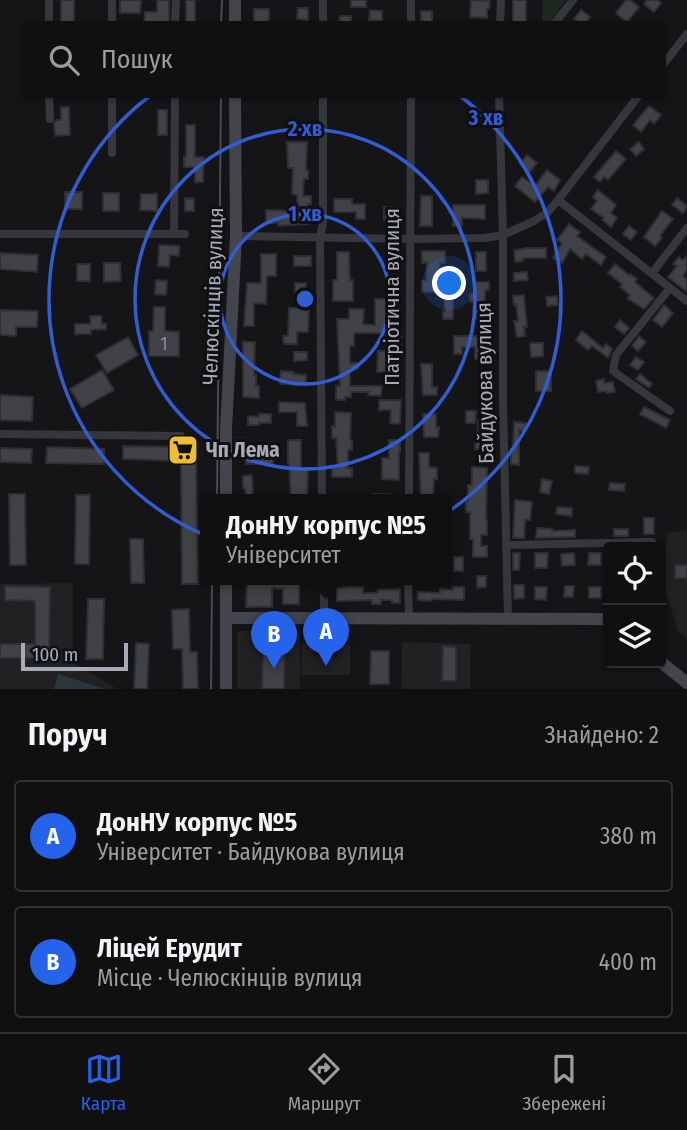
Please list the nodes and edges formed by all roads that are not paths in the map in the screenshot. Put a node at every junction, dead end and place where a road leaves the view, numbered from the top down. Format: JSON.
{"nodes":[{"id":1,"x":48,"y":0,"type":"edge"},
{"id":2,"x":112,"y":0,"type":"edge"},
{"id":3,"x":176,"y":0,"type":"edge"},
{"id":4,"x":234,"y":0,"type":"edge"},
{"id":5,"x":323,"y":0,"type":"edge"},
{"id":6,"x":411,"y":0,"type":"edge"},
{"id":7,"x":501,"y":0,"type":"edge"},
{"id":8,"x":573,"y":0,"type":"edge"},
{"id":9,"x":49,"y":21,"type":"edge"},
{"id":10,"x":112,"y":21,"type":"edge"},
{"id":11,"x":175,"y":21,"type":"edge"},
{"id":12,"x":235,"y":21,"type":"edge"},
{"id":13,"x":323,"y":21,"type":"edge"},
{"id":14,"x":411,"y":21,"type":"edge"},
{"id":15,"x":500,"y":21,"type":"edge"},
{"id":16,"x":556,"y":21,"type":"edge"},
{"id":17,"x":687,"y":34,"type":"edge"},
{"id":18,"x":666,"y":62,"type":"edge"},
{"id":19,"x":49,"y":98,"type":"edge"},
{"id":20,"x":112,"y":98,"type":"edge"},
{"id":21,"x":175,"y":98,"type":"edge"},
{"id":22,"x":235,"y":98,"type":"edge"},
{"id":23,"x":323,"y":98,"type":"edge"},
{"id":24,"x":411,"y":98,"type":"edge"},
{"id":25,"x":499,"y":98,"type":"edge"},
{"id":26,"x":637,"y":98,"type":"edge"},
{"id":27,"x":50,"y":119,"type":"dead end"},
{"id":28,"x":112,"y":153,"type":"dead end"},
{"id":29,"x":558,"y":200,"type":"junction"},
{"id":30,"x":687,"y":228,"type":"edge"},
{"id":31,"x":0,"y":234,"type":"edge"},
{"id":32,"x":174,"y":234,"type":"junction"},
{"id":33,"x":185,"y":234,"type":"dead end"},
{"id":34,"x":503,"y":235,"type":"junction"},
{"id":35,"x":236,"y":236,"type":"junction"},
{"id":36,"x":320,"y":237,"type":"junction"},
{"id":37,"x":410,"y":239,"type":"junction"},
{"id":38,"x":652,"y":274,"type":"junction"},
{"id":39,"x":670,"y":288,"type":"junction"},
{"id":40,"x":687,"y":301,"type":"edge"},
{"id":41,"x":670,"y":411,"type":"dead end"},
{"id":42,"x":0,"y":434,"type":"edge"},
{"id":43,"x":181,"y":436,"type":"dead end"},
{"id":44,"x":226,"y":494,"type":"edge"},
{"id":45,"x":322,"y":494,"type":"edge"},
{"id":46,"x":408,"y":494,"type":"edge"},
{"id":47,"x":603,"y":543,"type":"edge"},
{"id":48,"x":507,"y":545,"type":"junction"},
{"id":49,"x":226,"y":585,"type":"edge"},
{"id":50,"x":324,"y":585,"type":"edge"},
{"id":51,"x":408,"y":585,"type":"edge"},
{"id":52,"x":226,"y":618,"type":"junction"},
{"id":53,"x":324,"y":618,"type":"junction"},
{"id":54,"x":409,"y":618,"type":"junction"},
{"id":55,"x":508,"y":619,"type":"junction"},
{"id":56,"x":603,"y":619,"type":"edge"},
{"id":57,"x":666,"y":666,"type":"edge"},
{"id":58,"x":687,"y":683,"type":"edge"},
{"id":59,"x":226,"y":689,"type":"edge"}],
"edges":[{"from":1,"to":9,"type":"street"},
{"from":2,"to":10,"type":"street"},
{"from":3,"to":11,"type":"street"},
{"from":4,"to":12,"type":"main road"},
{"from":5,"to":13,"type":"street"},
{"from":6,"to":14,"type":"street"},
{"from":7,"to":15,"type":"street"},
{"from":8,"to":16,"type":"street"},
{"from":17,"to":18,"type":"street"},
{"from":19,"to":27,"type":"street"},
{"from":20,"to":28,"type":"street"},
{"from":21,"to":32,"type":"street"},
{"from":22,"to":35,"type":"main road","name":"Челюскінців вулиця"},
{"from":23,"to":36,"type":"street"},
{"from":24,"to":37,"type":"street","name":"Патріотична вулиця"},
{"from":25,"to":34,"type":"street","name":"Байдукова вулиця"},
{"from":26,"to":29,"type":"street"},
{"from":29,"to":34,"type":"street"},
{"from":29,"to":38,"type":"street"},
{"from":30,"to":38,"type":"street"},
{"from":31,"to":32,"type":"street"},
{"from":32,"to":33,"type":"street"},
{"from":34,"to":37,"type":"street"},
{"from":34,"to":48,"type":"street","name":"Байдукова вулиця"},
{"from":35,"to":36,"type":"street"},
{"from":35,"to":44,"type":"main road","name":"Челюскінців вулиця"},
{"from":36,"to":37,"type":"street"},
{"from":36,"to":45,"type":"street"},
{"from":37,"to":46,"type":"street","name":"Патріотична вулиця"},
{"from":38,"to":39,"type":"street"},
{"from":39,"to":40,"type":"street"},
{"from":39,"to":41,"type":"street"},
{"from":42,"to":43,"type":"street"},
{"from":47,"to":48,"type":"street"},
{"from":48,"to":55,"type":"street","name":"Байдукова вулиця"},
{"from":49,"to":52,"type":"main road"},
{"from":50,"to":53,"type":"street"},
{"from":51,"to":54,"type":"street"},
{"from":52,"to":53,"type":"main road"},
{"from":52,"to":59,"type":"main road"},
{"from":53,"to":54,"type":"main road"},
{"from":54,"to":55,"type":"main road"},
{"from":55,"to":56,"type":"main road"},
{"from":57,"to":58,"type":"main road"}]}
